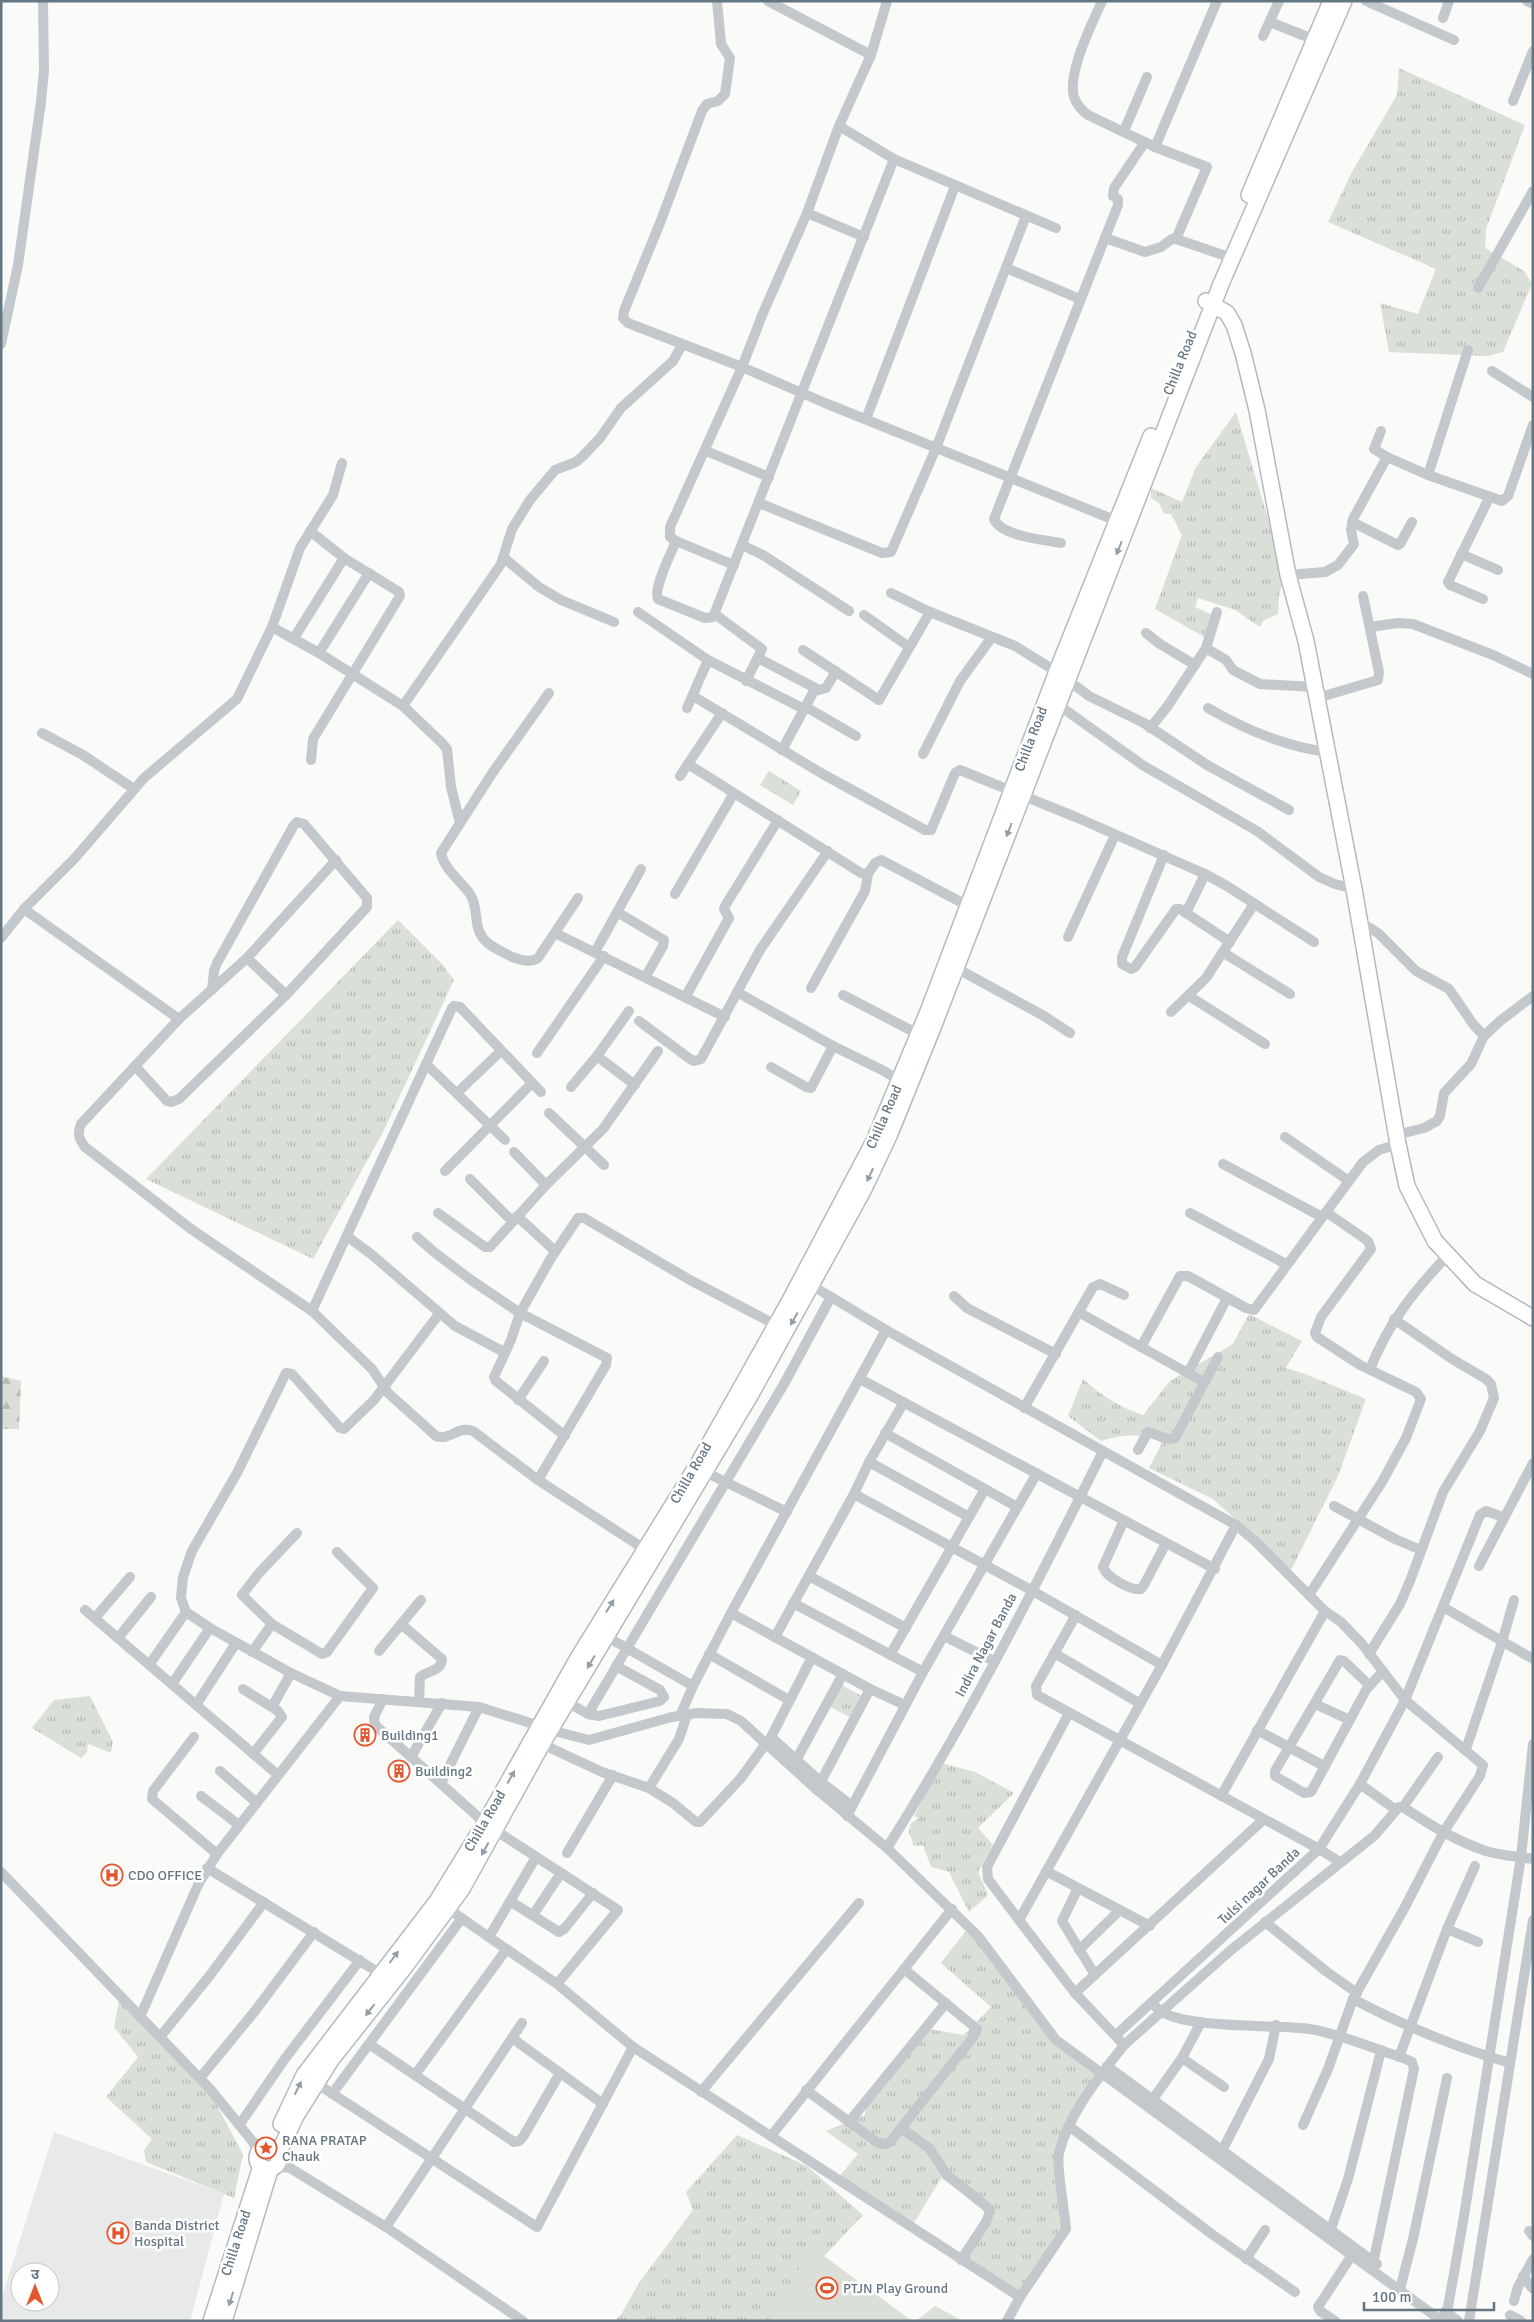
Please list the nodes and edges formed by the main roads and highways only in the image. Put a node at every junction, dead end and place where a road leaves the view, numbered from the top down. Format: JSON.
{"nodes":[{"id":1,"x":1332,"y":1,"type":"edge"},
{"id":2,"x":1344,"y":1,"type":"edge"},
{"id":3,"x":1258,"y":188,"type":"junction"},
{"id":4,"x":1209,"y":302,"type":"junction"},
{"id":5,"x":1062,"y":676,"type":"junction"},
{"id":6,"x":1016,"y":794,"type":"junction"},
{"id":7,"x":973,"y":908,"type":"junction"},
{"id":8,"x":911,"y":1067,"type":"junction"},
{"id":9,"x":806,"y":1282,"type":"junction"},
{"id":10,"x":1533,"y":1318,"type":"edge"},
{"id":11,"x":700,"y":1470,"type":"junction"},
{"id":12,"x":665,"y":1529,"type":"junction"},
{"id":13,"x":601,"y":1633,"type":"junction"},
{"id":14,"x":545,"y":1728,"type":"junction"},
{"id":15,"x":490,"y":1827,"type":"junction"},
{"id":16,"x":387,"y":1978,"type":"junction"},
{"id":17,"x":270,"y":2157,"type":"junction"},
{"id":18,"x":211,"y":2321,"type":"edge"},
{"id":19,"x":224,"y":2321,"type":"edge"}],
"edges":[{"from":1,"to":3,"type":"main road","name":"Chilla Road"},
{"from":2,"to":3,"type":"main road"},
{"from":3,"to":4,"type":"main road"},
{"from":3,"to":4,"type":"main road","name":"Chilla Road"},
{"from":4,"to":5,"type":"main road","name":"Chilla Road"},
{"from":4,"to":10,"type":"main road"},
{"from":5,"to":6,"type":"main road","name":"Chilla Road"},
{"from":5,"to":6,"type":"main road"},
{"from":6,"to":7,"type":"main road","name":"Chilla Road"},
{"from":7,"to":8,"type":"main road"},
{"from":7,"to":8,"type":"main road","name":"Chilla Road"},
{"from":8,"to":9,"type":"main road","name":"Chilla Road"},
{"from":8,"to":9,"type":"main road","one_way":true},
{"from":9,"to":11,"type":"main road","one_way":true},
{"from":9,"to":11,"type":"main road","name":"Chilla Road"},
{"from":11,"to":12,"type":"main road","name":"Chilla Road"},
{"from":12,"to":13,"type":"main road"},
{"from":13,"to":12,"type":"main road","name":"Chilla Road","one_way":true},
{"from":13,"to":14,"type":"main road","name":"Chilla Road"},
{"from":13,"to":14,"type":"main road","one_way":true},
{"from":15,"to":14,"type":"main road","name":"Chilla Road","one_way":true},
{"from":14,"to":15,"type":"main road"},
{"from":15,"to":16,"type":"main road","name":"Chilla Road"},
{"from":16,"to":17,"type":"main road","one_way":true},
{"from":17,"to":16,"type":"main road","name":"Chilla Road","one_way":true},
{"from":17,"to":18,"type":"main road","name":"Chilla Road"},
{"from":17,"to":19,"type":"main road","one_way":true}]}
